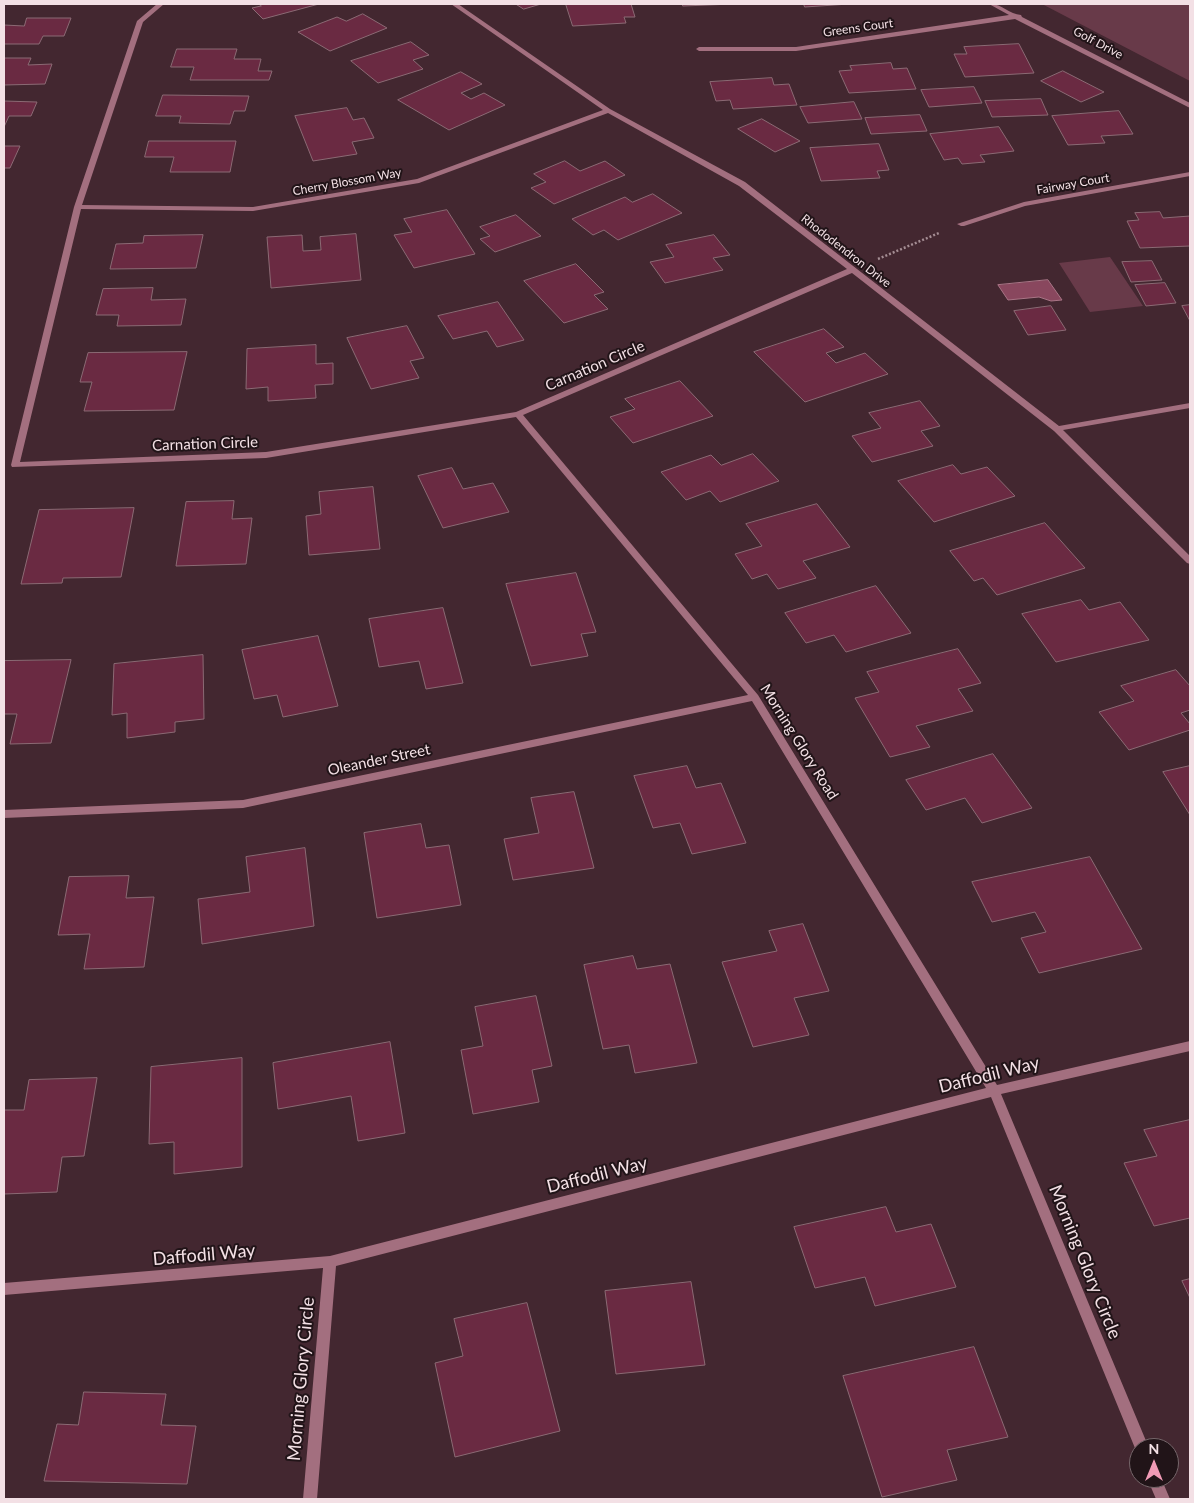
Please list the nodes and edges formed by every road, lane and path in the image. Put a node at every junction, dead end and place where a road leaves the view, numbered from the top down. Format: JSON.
{"nodes":[{"id":1,"x":161,"y":4,"type":"edge"},
{"id":2,"x":454,"y":4,"type":"edge"},
{"id":3,"x":992,"y":4,"type":"edge"},
{"id":4,"x":1019,"y":16,"type":"junction"},
{"id":5,"x":699,"y":48,"type":"dead end"},
{"id":6,"x":1190,"y":106,"type":"edge"},
{"id":7,"x":608,"y":110,"type":"junction"},
{"id":8,"x":1190,"y":174,"type":"edge"},
{"id":9,"x":78,"y":208,"type":"junction"},
{"id":10,"x":961,"y":224,"type":"joint"},
{"id":11,"x":852,"y":270,"type":"junction"},
{"id":12,"x":1190,"y":405,"type":"edge"},
{"id":13,"x":518,"y":414,"type":"junction"},
{"id":14,"x":1057,"y":429,"type":"junction"},
{"id":15,"x":1190,"y":561,"type":"edge"},
{"id":16,"x":755,"y":697,"type":"junction"},
{"id":17,"x":4,"y":814,"type":"edge"},
{"id":18,"x":1190,"y":1046,"type":"edge"},
{"id":19,"x":994,"y":1091,"type":"junction"},
{"id":20,"x":330,"y":1262,"type":"junction"},
{"id":21,"x":4,"y":1289,"type":"edge"},
{"id":22,"x":1138,"y":1438,"type":"edge"},
{"id":23,"x":310,"y":1499,"type":"edge"}],
"edges":[{"from":1,"to":9,"type":"street","name":"Carnation Circle"},
{"from":2,"to":7,"type":"street","name":"Rhododendron Drive"},
{"from":3,"to":4,"type":"street","name":"Golf Drive"},
{"from":4,"to":5,"type":"street","name":"Greens Court"},
{"from":4,"to":6,"type":"street","name":"Golf Drive"},
{"from":7,"to":9,"type":"street","name":"Cherry Blossom Way"},
{"from":7,"to":11,"type":"street","name":"Rhododendron Drive"},
{"from":8,"to":10,"type":"street","name":"Fairway Court"},
{"from":9,"to":13,"type":"street","name":"Carnation Circle"},
{"from":10,"to":11,"type":"path"},
{"from":11,"to":13,"type":"street","name":"Carnation Circle"},
{"from":11,"to":14,"type":"street","name":"Rhododendron Drive"},
{"from":12,"to":14,"type":"street"},
{"from":13,"to":16,"type":"street","name":"Morning Glory Road"},
{"from":14,"to":15,"type":"street","name":"Rhododendron Drive"},
{"from":16,"to":17,"type":"street","name":"Oleander Street"},
{"from":16,"to":19,"type":"street","name":"Morning Glory Road"},
{"from":18,"to":19,"type":"street","name":"Daffodil Way"},
{"from":19,"to":20,"type":"street","name":"Daffodil Way"},
{"from":19,"to":22,"type":"street","name":"Morning Glory Circle"},
{"from":20,"to":21,"type":"street","name":"Daffodil Way"},
{"from":20,"to":23,"type":"street","name":"Morning Glory Circle"}]}
